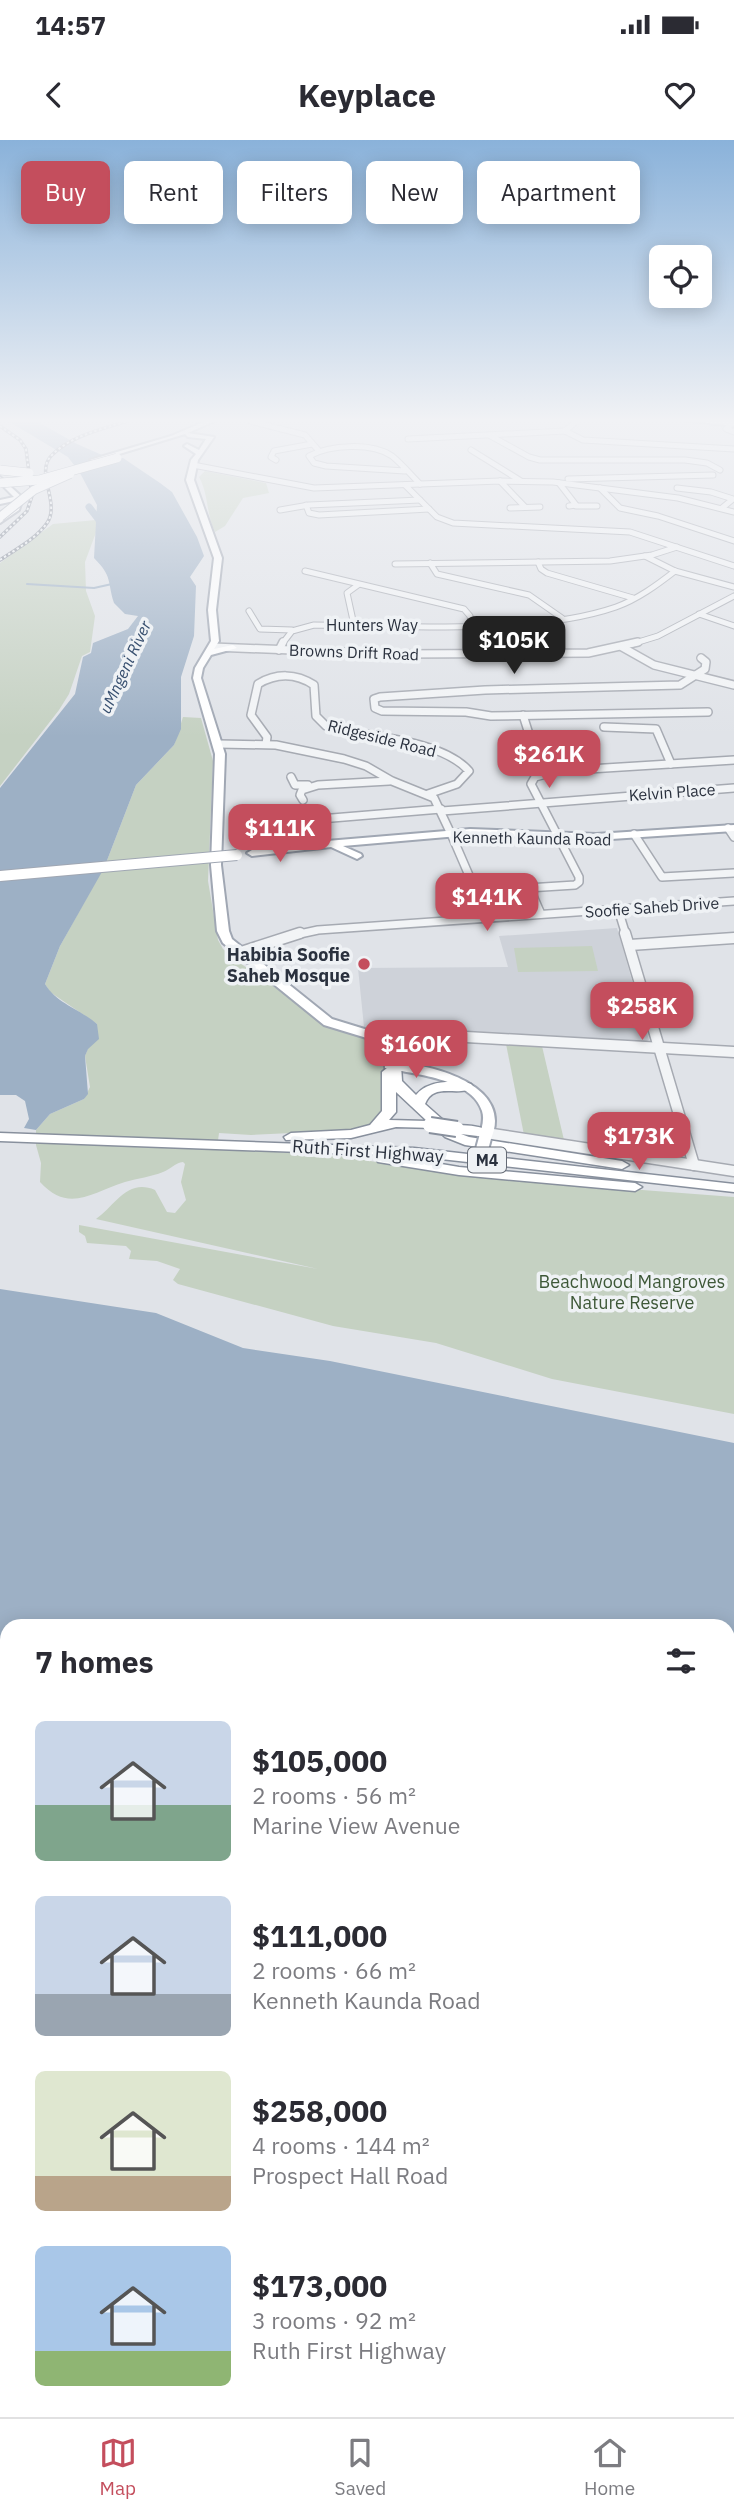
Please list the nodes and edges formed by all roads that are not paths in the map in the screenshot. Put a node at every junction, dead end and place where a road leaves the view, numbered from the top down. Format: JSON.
{"nodes":[{"id":1,"x":206,"y":524,"type":"edge"},
{"id":2,"x":462,"y":524,"type":"edge"},
{"id":3,"x":680,"y":524,"type":"edge"},
{"id":4,"x":663,"y":535,"type":"dead end"},
{"id":5,"x":653,"y":538,"type":"junction"},
{"id":6,"x":734,"y":541,"type":"edge"},
{"id":7,"x":677,"y":547,"type":"junction"},
{"id":8,"x":643,"y":553,"type":"junction"},
{"id":9,"x":538,"y":562,"type":"junction"},
{"id":10,"x":395,"y":564,"type":"dead end"},
{"id":11,"x":430,"y":564,"type":"junction"},
{"id":12,"x":734,"y":566,"type":"edge"},
{"id":13,"x":305,"y":570,"type":"dead end"},
{"id":14,"x":676,"y":571,"type":"junction"},
{"id":15,"x":358,"y":584,"type":"junction"},
{"id":16,"x":734,"y":587,"type":"edge"},
{"id":17,"x":734,"y":596,"type":"edge"},
{"id":18,"x":633,"y":598,"type":"junction"},
{"id":19,"x":249,"y":611,"type":"dead end"},
{"id":20,"x":699,"y":614,"type":"junction"},
{"id":21,"x":562,"y":618,"type":"junction"},
{"id":22,"x":354,"y":625,"type":"junction"},
{"id":23,"x":734,"y":626,"type":"edge"},
{"id":24,"x":469,"y":629,"type":"junction"},
{"id":25,"x":292,"y":630,"type":"junction"},
{"id":26,"x":622,"y":647,"type":"junction"},
{"id":27,"x":233,"y":648,"type":"joint"},
{"id":28,"x":211,"y":650,"type":"junction"},
{"id":29,"x":279,"y":650,"type":"junction"},
{"id":30,"x":474,"y":655,"type":"junction"},
{"id":31,"x":701,"y":657,"type":"dead end"},
{"id":32,"x":697,"y":676,"type":"junction"},
{"id":33,"x":734,"y":685,"type":"edge"},
{"id":34,"x":675,"y":702,"type":"dead end"},
{"id":35,"x":657,"y":711,"type":"junction"},
{"id":36,"x":708,"y":712,"type":"dead end"},
{"id":37,"x":523,"y":715,"type":"junction"},
{"id":38,"x":604,"y":727,"type":"dead end"},
{"id":39,"x":219,"y":744,"type":"junction"},
{"id":40,"x":266,"y":744,"type":"junction"},
{"id":41,"x":734,"y":760,"type":"edge"},
{"id":42,"x":671,"y":764,"type":"junction"},
{"id":43,"x":564,"y":771,"type":"junction"},
{"id":44,"x":291,"y":777,"type":"dead end"},
{"id":45,"x":392,"y":781,"type":"junction"},
{"id":46,"x":318,"y":785,"type":"junction"},
{"id":47,"x":734,"y":788,"type":"edge"},
{"id":48,"x":428,"y":794,"type":"junction"},
{"id":49,"x":303,"y":800,"type":"dead end"},
{"id":50,"x":540,"y":802,"type":"junction"},
{"id":51,"x":442,"y":810,"type":"junction"},
{"id":52,"x":320,"y":819,"type":"dead end"},
{"id":53,"x":732,"y":831,"type":"edge"},
{"id":54,"x":556,"y":834,"type":"junction"},
{"id":55,"x":451,"y":835,"type":"junction"},
{"id":56,"x":638,"y":836,"type":"junction"},
{"id":57,"x":335,"y":847,"type":"junction"},
{"id":58,"x":252,"y":853,"type":"junction"},
{"id":59,"x":357,"y":856,"type":"dead end"},
{"id":60,"x":734,"y":873,"type":"edge"},
{"id":61,"x":0,"y":876,"type":"edge"},
{"id":62,"x":530,"y":889,"type":"junction"},
{"id":63,"x":734,"y":901,"type":"edge"},
{"id":64,"x":618,"y":909,"type":"junction"},
{"id":65,"x":541,"y":914,"type":"junction"},
{"id":66,"x":734,"y":938,"type":"edge"},
{"id":67,"x":630,"y":945,"type":"junction"},
{"id":68,"x":238,"y":953,"type":"junction"},
{"id":69,"x":356,"y":1031,"type":"junction"},
{"id":70,"x":413,"y":1037,"type":"joint"},
{"id":71,"x":458,"y":1037,"type":"junction"},
{"id":72,"x":393,"y":1040,"type":"junction"},
{"id":73,"x":659,"y":1048,"type":"junction"},
{"id":74,"x":734,"y":1052,"type":"edge"},
{"id":75,"x":392,"y":1065,"type":"junction"},
{"id":76,"x":462,"y":1085,"type":"junction"},
{"id":77,"x":418,"y":1105,"type":"junction"},
{"id":78,"x":376,"y":1127,"type":"junction"},
{"id":79,"x":0,"y":1135,"type":"edge"},
{"id":80,"x":485,"y":1135,"type":"junction"},
{"id":81,"x":243,"y":1142,"type":"junction"},
{"id":82,"x":694,"y":1165,"type":"junction"},
{"id":83,"x":476,"y":1169,"type":"junction"},
{"id":84,"x":734,"y":1171,"type":"edge"},
{"id":85,"x":676,"y":1174,"type":"junction"},
{"id":86,"x":734,"y":1180,"type":"edge"},
{"id":87,"x":734,"y":1188,"type":"edge"},
{"id":88,"x":734,"y":1194,"type":"edge"}],
"edges":[{"from":1,"to":28,"type":"main road"},
{"from":2,"to":5,"type":"street"},
{"from":3,"to":6,"type":"street"},
{"from":4,"to":5,"type":"street"},
{"from":5,"to":7,"type":"street"},
{"from":7,"to":8,"type":"street"},
{"from":7,"to":12,"type":"street"},
{"from":8,"to":9,"type":"street"},
{"from":8,"to":14,"type":"street"},
{"from":9,"to":11,"type":"street"},
{"from":9,"to":18,"type":"street"},
{"from":10,"to":11,"type":"street"},
{"from":11,"to":21,"type":"street"},
{"from":13,"to":15,"type":"street"},
{"from":14,"to":16,"type":"street"},
{"from":14,"to":18,"type":"street","name":"Hunters Way"},
{"from":15,"to":22,"type":"street"},
{"from":15,"to":24,"type":"street"},
{"from":17,"to":20,"type":"street","name":"Browns Drift Road"},
{"from":18,"to":21,"type":"street","name":"Hunters Way"},
{"from":19,"to":25,"type":"street","name":"Hunters Way"},
{"from":20,"to":23,"type":"street"},
{"from":20,"to":26,"type":"street","name":"Browns Drift Road"},
{"from":21,"to":24,"type":"street","name":"Hunters Way"},
{"from":22,"to":24,"type":"street","name":"Hunters Way"},
{"from":22,"to":25,"type":"street","name":"Hunters Way"},
{"from":24,"to":30,"type":"street"},
{"from":25,"to":29,"type":"street"},
{"from":26,"to":30,"type":"street","name":"Browns Drift Road"},
{"from":26,"to":32,"type":"street"},
{"from":27,"to":28,"type":"main road"},
{"from":27,"to":29,"type":"street","name":"Browns Drift Road"},
{"from":28,"to":39,"type":"main road"},
{"from":29,"to":30,"type":"street","name":"Browns Drift Road"},
{"from":31,"to":32,"type":"street"},
{"from":32,"to":33,"type":"street"},
{"from":32,"to":37,"type":"street"},
{"from":34,"to":35,"type":"street"},
{"from":35,"to":36,"type":"street"},
{"from":35,"to":37,"type":"street"},
{"from":37,"to":43,"type":"street"},
{"from":38,"to":42,"type":"street"},
{"from":39,"to":40,"type":"street"},
{"from":39,"to":68,"type":"main road"},
{"from":40,"to":45,"type":"street"},
{"from":40,"to":48,"type":"street","name":"Ridgeside Road"},
{"from":41,"to":42,"type":"street"},
{"from":42,"to":43,"type":"street"},
{"from":43,"to":50,"type":"street"},
{"from":44,"to":46,"type":"street"},
{"from":45,"to":46,"type":"street"},
{"from":45,"to":48,"type":"street"},
{"from":46,"to":49,"type":"street"},
{"from":47,"to":50,"type":"street","name":"Kelvin Place"},
{"from":48,"to":51,"type":"street"},
{"from":50,"to":51,"type":"street","name":"Kelvin Place"},
{"from":50,"to":54,"type":"street"},
{"from":51,"to":52,"type":"street","name":"Kelvin Place"},
{"from":51,"to":55,"type":"street"},
{"from":53,"to":56,"type":"main road","name":"Kenneth Kaunda Road"},
{"from":54,"to":55,"type":"main road","name":"Kenneth Kaunda Road"},
{"from":54,"to":55,"type":"main road","name":"Kenneth Kaunda Road"},
{"from":54,"to":56,"type":"main road","name":"Kenneth Kaunda Road"},
{"from":54,"to":62,"type":"street"},
{"from":55,"to":57,"type":"main road","name":"Kenneth Kaunda Road"},
{"from":55,"to":58,"type":"main road","name":"Kenneth Kaunda Road"},
{"from":55,"to":62,"type":"street"},
{"from":56,"to":60,"type":"street"},
{"from":57,"to":58,"type":"main road","name":"Kenneth Kaunda Road"},
{"from":57,"to":59,"type":"main road"},
{"from":58,"to":61,"type":"main road","name":"Kenneth Kaunda Road","bridge":true},
{"from":62,"to":65,"type":"street"},
{"from":63,"to":64,"type":"street","name":"Soofie Saheb Drive"},
{"from":64,"to":65,"type":"street","name":"Soofie Saheb Drive"},
{"from":64,"to":67,"type":"street"},
{"from":65,"to":68,"type":"street","name":"Soofie Saheb Drive"},
{"from":66,"to":67,"type":"street"},
{"from":67,"to":73,"type":"street"},
{"from":68,"to":69,"type":"main road"},
{"from":69,"to":72,"type":"main road"},
{"from":69,"to":72,"type":"main road"},
{"from":70,"to":71,"type":"street"},
{"from":70,"to":72,"type":"main road"},
{"from":71,"to":72,"type":"street"},
{"from":71,"to":73,"type":"street"},
{"from":72,"to":75,"type":"main road"},
{"from":72,"to":76,"type":"main road"},
{"from":73,"to":74,"type":"street"},
{"from":73,"to":82,"type":"street"},
{"from":75,"to":76,"type":"main road"},
{"from":75,"to":77,"type":"highway"},
{"from":75,"to":78,"type":"highway"},
{"from":76,"to":77,"type":"highway"},
{"from":76,"to":80,"type":"main road"},
{"from":77,"to":85,"type":"highway"},
{"from":78,"to":80,"type":"highway","bridge":true},
{"from":78,"to":81,"type":"highway"},
{"from":79,"to":81,"type":"highway","name":"Ruth First Highway","number":"M4"},
{"from":80,"to":82,"type":"street"},
{"from":80,"to":83,"type":"main road","bridge":true},
{"from":81,"to":83,"type":"highway"},
{"from":81,"to":85,"type":"highway","name":"Ruth First Highway","number":"M4"},
{"from":81,"to":87,"type":"highway","name":"Ruth First Highway","number":"M4"},
{"from":82,"to":84,"type":"street"},
{"from":83,"to":88,"type":"highway"},
{"from":85,"to":86,"type":"highway","name":"Ruth First Highway","number":"M4"}]}
